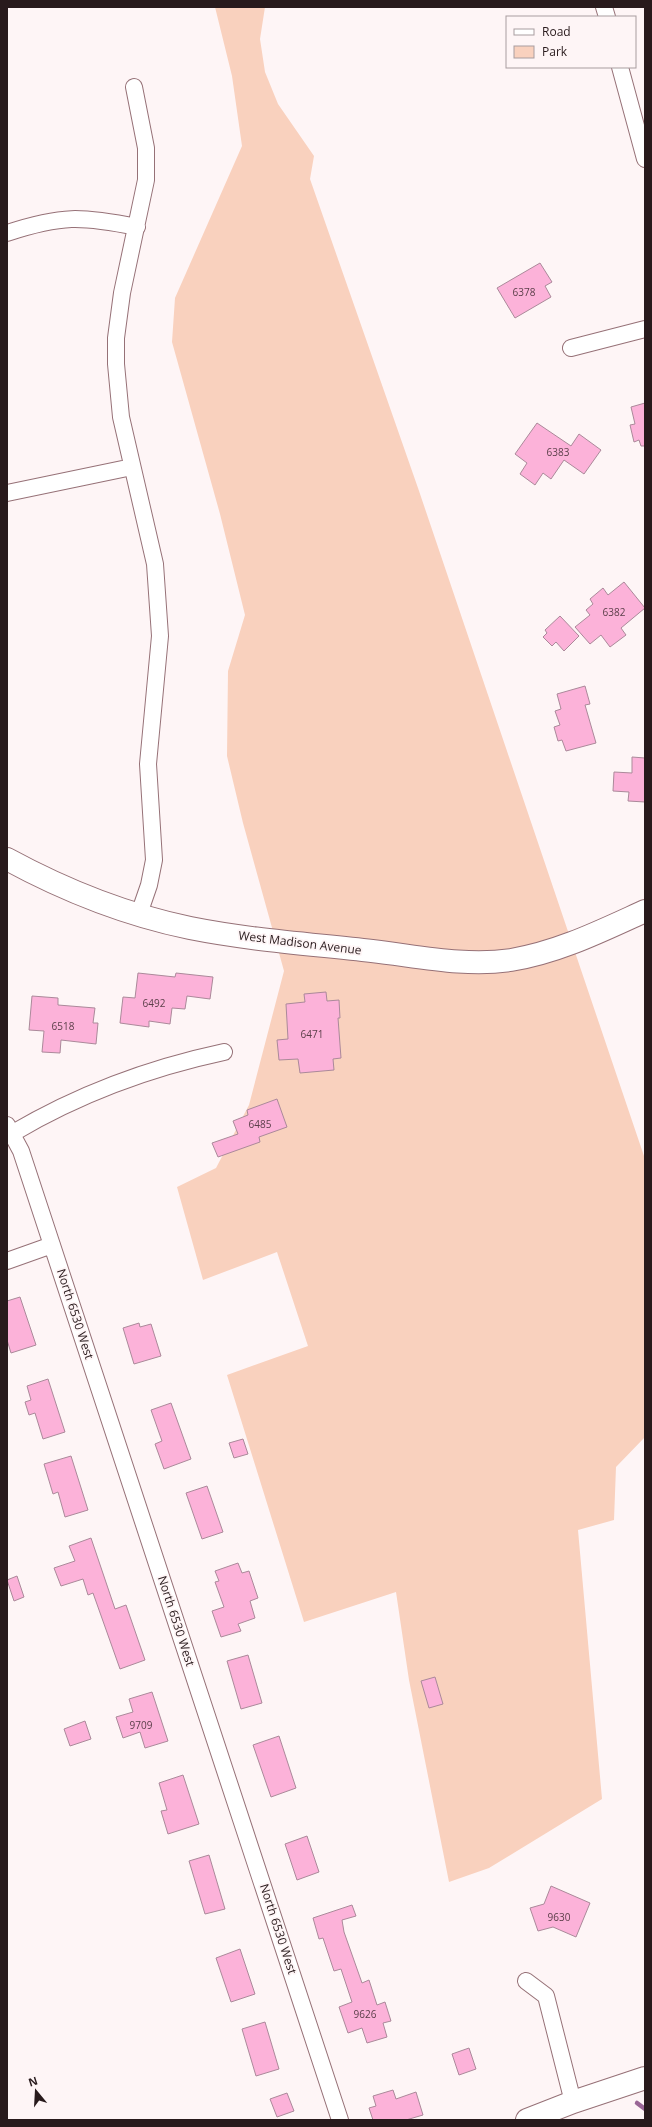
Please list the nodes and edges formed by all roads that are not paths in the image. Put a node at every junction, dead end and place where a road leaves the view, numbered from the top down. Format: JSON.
{"nodes":[{"id":1,"x":620,"y":68,"type":"edge"},
{"id":2,"x":134,"y":87,"type":"dead end"},
{"id":3,"x":645,"y":159,"type":"edge"},
{"id":4,"x":137,"y":227,"type":"junction"},
{"id":5,"x":7,"y":233,"type":"edge"},
{"id":6,"x":645,"y":329,"type":"edge"},
{"id":7,"x":571,"y":348,"type":"dead end"},
{"id":8,"x":132,"y":467,"type":"junction"},
{"id":9,"x":7,"y":493,"type":"edge"},
{"id":10,"x":7,"y":859,"type":"edge"},
{"id":11,"x":645,"y":911,"type":"edge"},
{"id":12,"x":139,"y":914,"type":"junction"},
{"id":13,"x":224,"y":1052,"type":"dead end"},
{"id":14,"x":10,"y":1129,"type":"edge"},
{"id":15,"x":52,"y":1245,"type":"junction"},
{"id":16,"x":7,"y":1261,"type":"edge"},
{"id":17,"x":526,"y":1981,"type":"dead end"},
{"id":18,"x":645,"y":2078,"type":"edge"},
{"id":19,"x":573,"y":2102,"type":"junction"},
{"id":20,"x":340,"y":2120,"type":"edge"},
{"id":21,"x":527,"y":2120,"type":"edge"}],
"edges":[{"from":1,"to":3,"type":"street"},
{"from":2,"to":4,"type":"street"},
{"from":4,"to":5,"type":"street"},
{"from":4,"to":8,"type":"street"},
{"from":6,"to":7,"type":"street"},
{"from":8,"to":9,"type":"street"},
{"from":8,"to":12,"type":"street"},
{"from":10,"to":12,"type":"street","name":"West Madison Avenue"},
{"from":11,"to":12,"type":"street","name":"West Madison Avenue"},
{"from":13,"to":14,"type":"street"},
{"from":14,"to":15,"type":"street","name":"North 6530 West"},
{"from":15,"to":16,"type":"street"},
{"from":15,"to":20,"type":"street","name":"North 6530 West"},
{"from":17,"to":19,"type":"street"},
{"from":18,"to":19,"type":"street"},
{"from":19,"to":21,"type":"street"}]}
